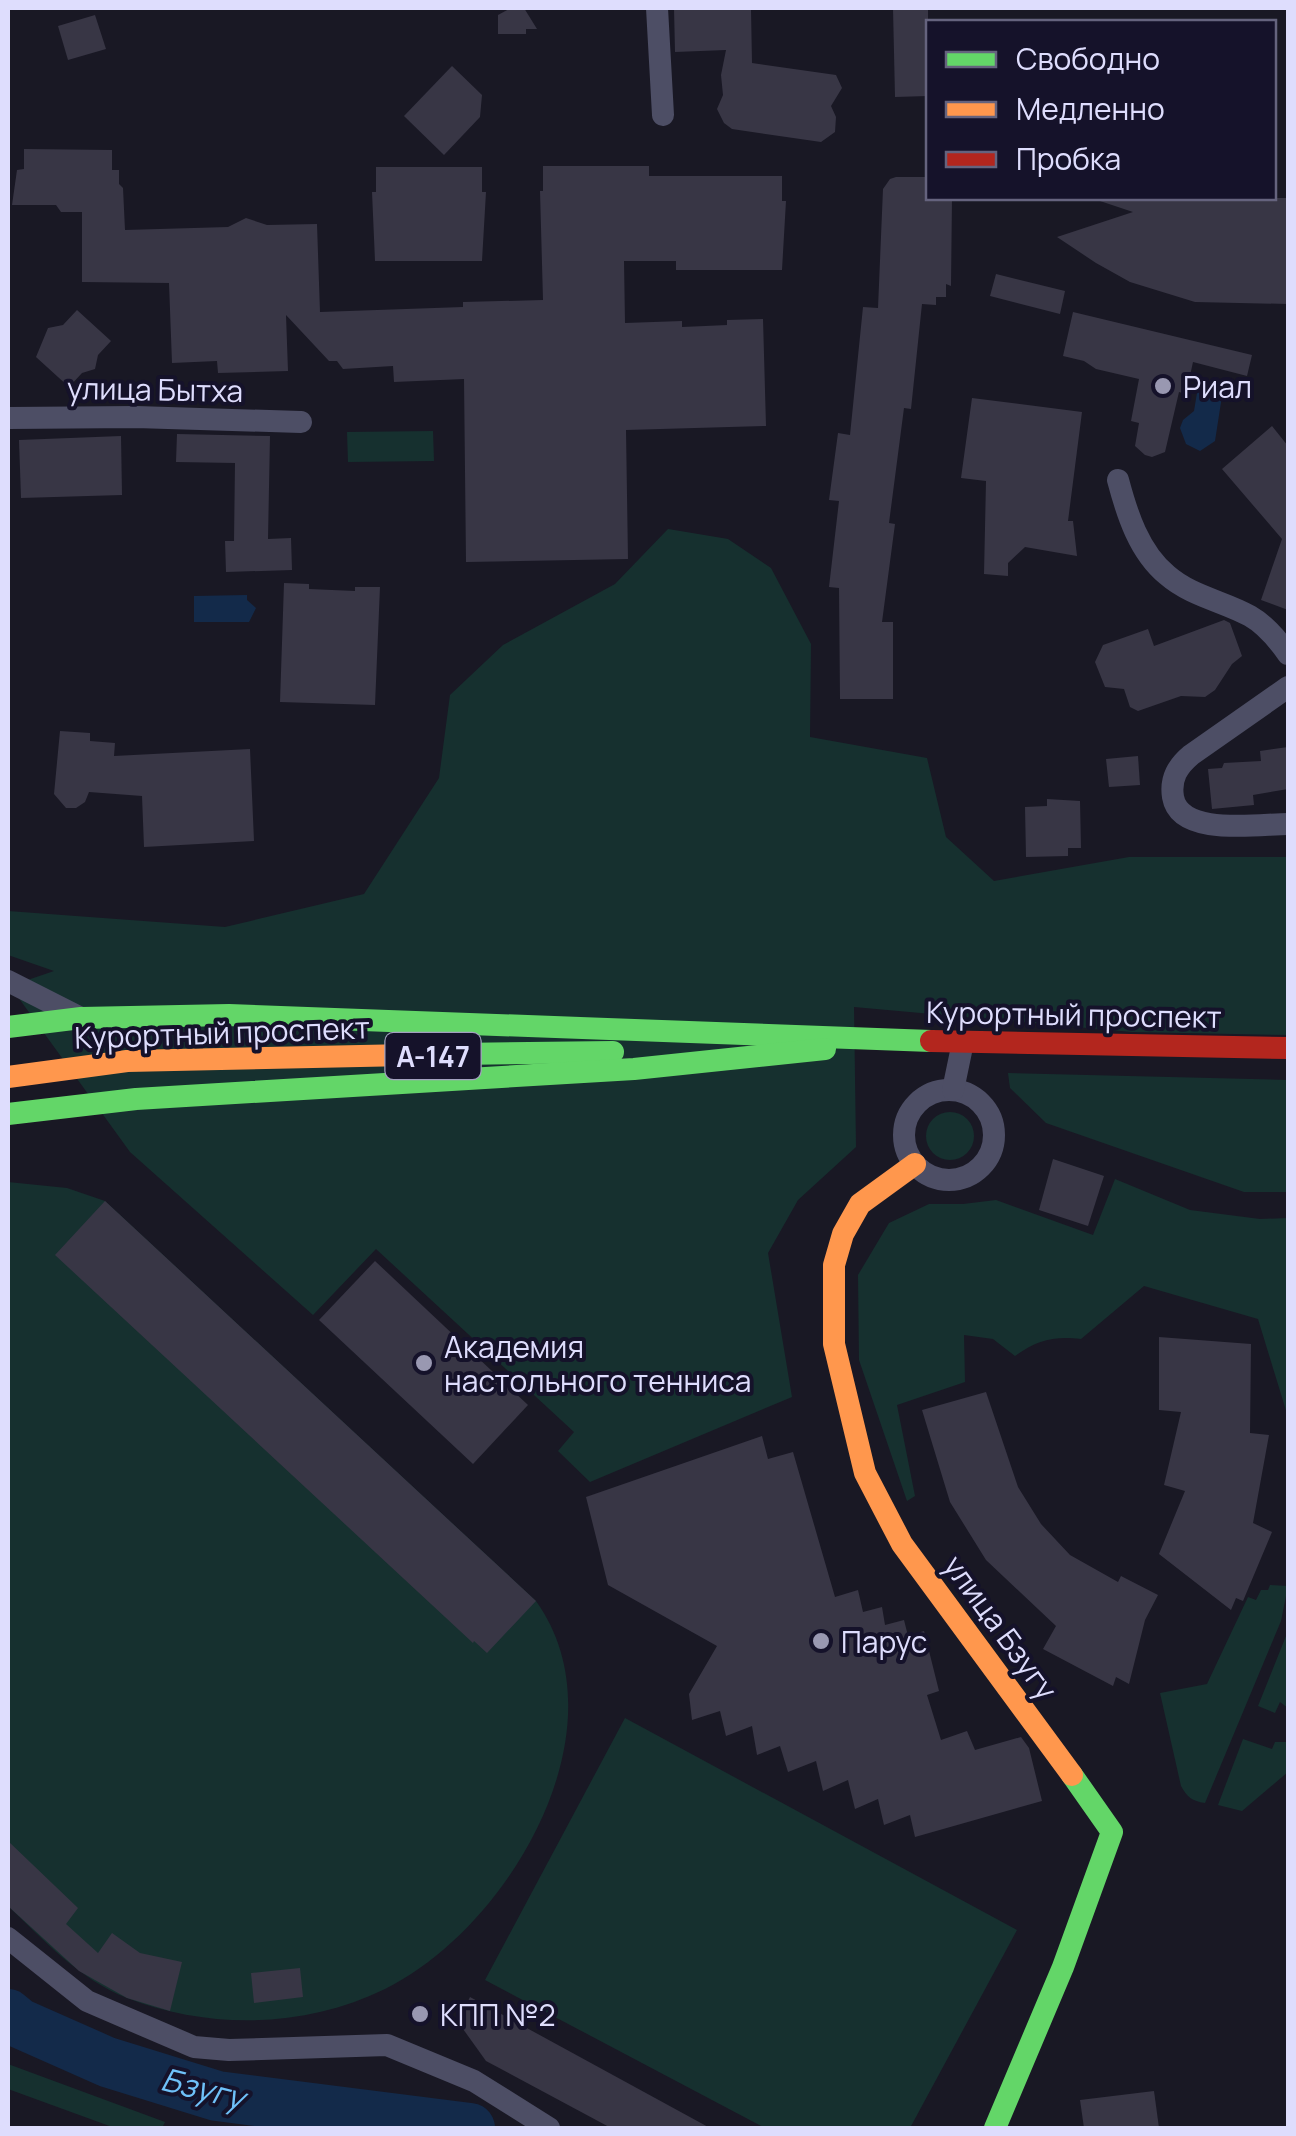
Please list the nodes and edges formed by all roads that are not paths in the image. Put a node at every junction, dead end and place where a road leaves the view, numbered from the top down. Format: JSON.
{"nodes":[{"id":1,"x":657,"y":8,"type":"edge"},
{"id":2,"x":662,"y":115,"type":"dead end"},
{"id":3,"x":8,"y":418,"type":"edge"},
{"id":4,"x":301,"y":422,"type":"dead end"},
{"id":5,"x":1118,"y":480,"type":"dead end"},
{"id":6,"x":1288,"y":654,"type":"edge"},
{"id":7,"x":1288,"y":687,"type":"edge"},
{"id":8,"x":1288,"y":824,"type":"edge"},
{"id":9,"x":8,"y":980,"type":"edge"},
{"id":10,"x":80,"y":1018,"type":"junction"},
{"id":11,"x":8,"y":1027,"type":"edge"},
{"id":12,"x":857,"y":1039,"type":"junction"},
{"id":13,"x":963,"y":1042,"type":"junction"},
{"id":14,"x":828,"y":1048,"type":"junction"},
{"id":15,"x":1288,"y":1048,"type":"edge"},
{"id":16,"x":8,"y":1078,"type":"edge"},
{"id":17,"x":953,"y":1090,"type":"junction"},
{"id":18,"x":8,"y":1114,"type":"edge"},
{"id":19,"x":915,"y":1164,"type":"junction"},
{"id":20,"x":8,"y":1938,"type":"edge"},
{"id":21,"x":549,"y":2128,"type":"edge"},
{"id":22,"x":995,"y":2128,"type":"edge"}],
"edges":[{"from":1,"to":2,"type":"street"},
{"from":3,"to":4,"type":"street","name":"улица Бытха"},
{"from":5,"to":6,"type":"street"},
{"from":7,"to":8,"type":"street"},
{"from":9,"to":10,"type":"street"},
{"from":10,"to":11,"type":"main road","name":"Курортный проспект","number":"А-147"},
{"from":10,"to":12,"type":"main road","name":"Курортный проспект","number":"А-147"},
{"from":12,"to":13,"type":"main road","name":"Курортный проспект","number":"А-147"},
{"from":12,"to":14,"type":"main road","name":"Курортный проспект","number":"А-147"},
{"from":13,"to":15,"type":"main road","name":"Курортный проспект","number":"А-147"},
{"from":13,"to":17,"type":"street"},
{"from":14,"to":16,"type":"main road","name":"Курортный проспект","number":"А-147"},
{"from":14,"to":18,"type":"main road","number":"А-147"},
{"from":17,"to":19,"type":"street"},
{"from":17,"to":19,"type":"street"},
{"from":19,"to":22,"type":"main road","name":"улица Бзугу"},
{"from":20,"to":21,"type":"street"}]}
